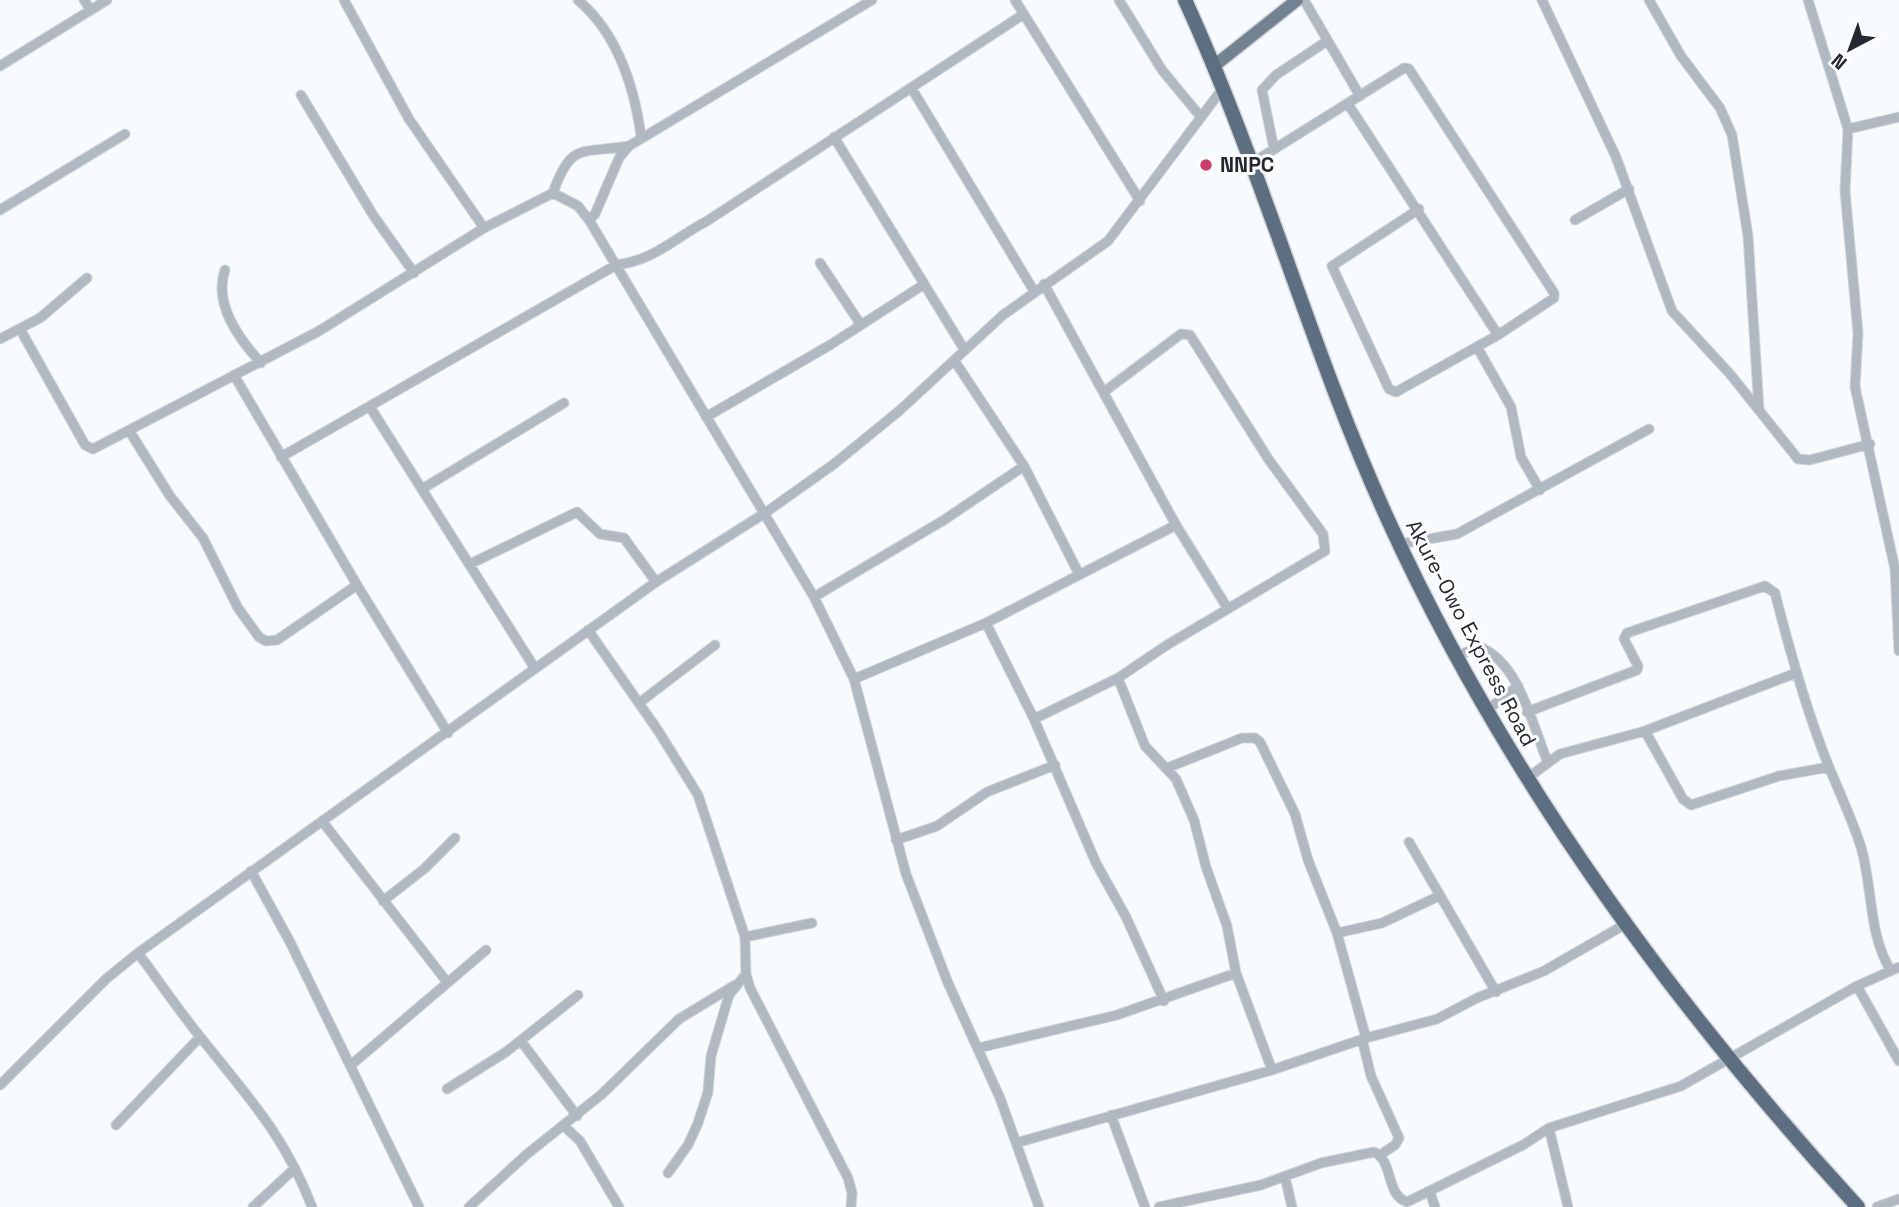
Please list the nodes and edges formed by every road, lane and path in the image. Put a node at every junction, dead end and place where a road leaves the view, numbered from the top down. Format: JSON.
{"nodes":[{"id":1,"x":84,"y":0,"type":"edge"},
{"id":2,"x":107,"y":0,"type":"edge"},
{"id":3,"x":344,"y":0,"type":"edge"},
{"id":4,"x":578,"y":0,"type":"edge"},
{"id":5,"x":872,"y":0,"type":"edge"},
{"id":6,"x":1015,"y":0,"type":"edge"},
{"id":7,"x":1119,"y":0,"type":"edge"},
{"id":8,"x":1185,"y":0,"type":"edge"},
{"id":9,"x":1297,"y":0,"type":"edge"},
{"id":10,"x":1304,"y":0,"type":"edge"},
{"id":11,"x":1542,"y":0,"type":"edge"},
{"id":12,"x":1649,"y":0,"type":"edge"},
{"id":13,"x":1808,"y":0,"type":"edge"},
{"id":14,"x":90,"y":9,"type":"junction"},
{"id":15,"x":1024,"y":14,"type":"junction"},
{"id":16,"x":1327,"y":41,"type":"junction"},
{"id":17,"x":1213,"y":65,"type":"junction"},
{"id":18,"x":0,"y":66,"type":"edge"},
{"id":19,"x":1223,"y":88,"type":"junction"},
{"id":20,"x":912,"y":89,"type":"junction"},
{"id":21,"x":301,"y":95,"type":"dead end"},
{"id":22,"x":1360,"y":96,"type":"junction"},
{"id":23,"x":1348,"y":104,"type":"junction"},
{"id":24,"x":1200,"y":116,"type":"junction"},
{"id":25,"x":1899,"y":117,"type":"edge"},
{"id":26,"x":1848,"y":129,"type":"junction"},
{"id":27,"x":125,"y":134,"type":"dead end"},
{"id":28,"x":641,"y":136,"type":"junction"},
{"id":29,"x":834,"y":137,"type":"junction"},
{"id":30,"x":629,"y":146,"type":"junction"},
{"id":31,"x":1274,"y":149,"type":"junction"},
{"id":32,"x":1252,"y":163,"type":"junction"},
{"id":33,"x":1629,"y":189,"type":"junction"},
{"id":34,"x":553,"y":193,"type":"junction"},
{"id":35,"x":1140,"y":201,"type":"junction"},
{"id":36,"x":1419,"y":209,"type":"junction"},
{"id":37,"x":0,"y":210,"type":"edge"},
{"id":38,"x":589,"y":220,"type":"junction"},
{"id":39,"x":1575,"y":220,"type":"dead end"},
{"id":40,"x":484,"y":228,"type":"junction"},
{"id":41,"x":820,"y":262,"type":"dead end"},
{"id":42,"x":615,"y":265,"type":"junction"},
{"id":43,"x":225,"y":270,"type":"dead end"},
{"id":44,"x":414,"y":273,"type":"junction"},
{"id":45,"x":87,"y":278,"type":"dead end"},
{"id":46,"x":1044,"y":284,"type":"junction"},
{"id":47,"x":923,"y":285,"type":"junction"},
{"id":48,"x":1034,"y":291,"type":"junction"},
{"id":49,"x":861,"y":326,"type":"junction"},
{"id":50,"x":20,"y":329,"type":"junction"},
{"id":51,"x":1497,"y":335,"type":"junction"},
{"id":52,"x":0,"y":339,"type":"edge"},
{"id":53,"x":1477,"y":347,"type":"junction"},
{"id":54,"x":964,"y":349,"type":"junction"},
{"id":55,"x":954,"y":360,"type":"junction"},
{"id":56,"x":261,"y":362,"type":"junction"},
{"id":57,"x":234,"y":375,"type":"junction"},
{"id":58,"x":1105,"y":391,"type":"junction"},
{"id":59,"x":564,"y":402,"type":"dead end"},
{"id":60,"x":370,"y":407,"type":"junction"},
{"id":61,"x":1759,"y":411,"type":"junction"},
{"id":62,"x":706,"y":417,"type":"junction"},
{"id":63,"x":1649,"y":429,"type":"dead end"},
{"id":64,"x":130,"y":432,"type":"junction"},
{"id":65,"x":1870,"y":444,"type":"junction"},
{"id":66,"x":281,"y":457,"type":"junction"},
{"id":67,"x":1024,"y":466,"type":"junction"},
{"id":68,"x":422,"y":489,"type":"junction"},
{"id":69,"x":1540,"y":490,"type":"junction"},
{"id":70,"x":765,"y":513,"type":"junction"},
{"id":71,"x":1176,"y":525,"type":"junction"},
{"id":72,"x":1400,"y":544,"type":"junction"},
{"id":73,"x":1895,"y":558,"type":"edge"},
{"id":74,"x":470,"y":564,"type":"junction"},
{"id":75,"x":1079,"y":574,"type":"junction"},
{"id":76,"x":656,"y":582,"type":"junction"},
{"id":77,"x":357,"y":585,"type":"junction"},
{"id":78,"x":814,"y":597,"type":"junction"},
{"id":79,"x":1228,"y":609,"type":"junction"},
{"id":80,"x":986,"y":623,"type":"junction"},
{"id":81,"x":588,"y":630,"type":"junction"},
{"id":82,"x":715,"y":645,"type":"dead end"},
{"id":83,"x":1899,"y":651,"type":"edge"},
{"id":84,"x":1457,"y":656,"type":"junction"},
{"id":85,"x":534,"y":667,"type":"junction"},
{"id":86,"x":1796,"y":673,"type":"junction"},
{"id":87,"x":1118,"y":678,"type":"junction"},
{"id":88,"x":854,"y":679,"type":"junction"},
{"id":89,"x":1518,"y":686,"type":"junction"},
{"id":90,"x":639,"y":703,"type":"junction"},
{"id":91,"x":1487,"y":710,"type":"junction"},
{"id":92,"x":1527,"y":712,"type":"junction"},
{"id":93,"x":1034,"y":719,"type":"junction"},
{"id":94,"x":1645,"y":731,"type":"junction"},
{"id":95,"x":448,"y":733,"type":"junction"},
{"id":96,"x":1548,"y":763,"type":"junction"},
{"id":97,"x":1055,"y":765,"type":"junction"},
{"id":98,"x":1829,"y":767,"type":"junction"},
{"id":99,"x":1167,"y":768,"type":"junction"},
{"id":100,"x":1526,"y":779,"type":"junction"},
{"id":101,"x":323,"y":821,"type":"junction"},
{"id":102,"x":456,"y":838,"type":"dead end"},
{"id":103,"x":895,"y":840,"type":"junction"},
{"id":104,"x":1409,"y":842,"type":"dead end"},
{"id":105,"x":251,"y":871,"type":"junction"},
{"id":106,"x":1439,"y":896,"type":"junction"},
{"id":107,"x":383,"y":901,"type":"junction"},
{"id":108,"x":812,"y":923,"type":"dead end"},
{"id":109,"x":1625,"y":925,"type":"junction"},
{"id":110,"x":1337,"y":933,"type":"junction"},
{"id":111,"x":745,"y":937,"type":"junction"},
{"id":112,"x":486,"y":950,"type":"dead end"},
{"id":113,"x":138,"y":953,"type":"junction"},
{"id":114,"x":1882,"y":957,"type":"junction"},
{"id":115,"x":1895,"y":969,"type":"edge"},
{"id":116,"x":1236,"y":973,"type":"junction"},
{"id":117,"x":746,"y":974,"type":"junction"},
{"id":118,"x":1877,"y":977,"type":"junction"},
{"id":119,"x":447,"y":982,"type":"junction"},
{"id":120,"x":734,"y":985,"type":"junction"},
{"id":121,"x":1857,"y":986,"type":"junction"},
{"id":122,"x":1496,"y":992,"type":"junction"},
{"id":123,"x":578,"y":995,"type":"dead end"},
{"id":124,"x":1164,"y":1001,"type":"junction"},
{"id":125,"x":200,"y":1037,"type":"junction"},
{"id":126,"x":1364,"y":1038,"type":"junction"},
{"id":127,"x":520,"y":1041,"type":"junction"},
{"id":128,"x":978,"y":1048,"type":"junction"},
{"id":129,"x":1730,"y":1061,"type":"junction"},
{"id":130,"x":1899,"y":1061,"type":"edge"},
{"id":131,"x":351,"y":1065,"type":"junction"},
{"id":132,"x":1272,"y":1070,"type":"junction"},
{"id":133,"x":0,"y":1085,"type":"edge"},
{"id":134,"x":447,"y":1089,"type":"dead end"},
{"id":135,"x":1111,"y":1115,"type":"junction"},
{"id":136,"x":577,"y":1116,"type":"junction"},
{"id":137,"x":116,"y":1125,"type":"dead end"},
{"id":138,"x":565,"y":1127,"type":"junction"},
{"id":139,"x":1549,"y":1128,"type":"junction"},
{"id":140,"x":1016,"y":1143,"type":"junction"},
{"id":141,"x":1380,"y":1155,"type":"junction"},
{"id":142,"x":293,"y":1170,"type":"junction"},
{"id":143,"x":668,"y":1173,"type":"dead end"},
{"id":144,"x":1285,"y":1177,"type":"junction"},
{"id":145,"x":1430,"y":1192,"type":"junction"},
{"id":146,"x":1899,"y":1199,"type":"edge"},
{"id":147,"x":253,"y":1207,"type":"edge"},
{"id":148,"x":312,"y":1207,"type":"edge"},
{"id":149,"x":419,"y":1207,"type":"edge"},
{"id":150,"x":469,"y":1207,"type":"edge"},
{"id":151,"x":619,"y":1207,"type":"edge"},
{"id":152,"x":851,"y":1207,"type":"edge"},
{"id":153,"x":1039,"y":1207,"type":"edge"},
{"id":154,"x":1145,"y":1207,"type":"edge"},
{"id":155,"x":1158,"y":1207,"type":"edge"},
{"id":156,"x":1292,"y":1207,"type":"edge"},
{"id":157,"x":1435,"y":1207,"type":"edge"},
{"id":158,"x":1568,"y":1207,"type":"edge"},
{"id":159,"x":1858,"y":1207,"type":"edge"},
{"id":160,"x":1877,"y":1207,"type":"edge"}],
"edges":[{"from":1,"to":14,"type":"street"},
{"from":2,"to":14,"type":"street"},
{"from":3,"to":40,"type":"street"},
{"from":4,"to":28,"type":"street"},
{"from":5,"to":28,"type":"street"},
{"from":6,"to":15,"type":"street"},
{"from":7,"to":24,"type":"street"},
{"from":8,"to":17,"type":"highway","name":"Akure-Owo Express Road"},
{"from":9,"to":17,"type":"main road"},
{"from":10,"to":16,"type":"street"},
{"from":11,"to":33,"type":"street"},
{"from":12,"to":61,"type":"street"},
{"from":13,"to":26,"type":"street"},
{"from":14,"to":18,"type":"street"},
{"from":15,"to":20,"type":"street"},
{"from":15,"to":35,"type":"street"},
{"from":16,"to":22,"type":"street"},
{"from":16,"to":31,"type":"street"},
{"from":17,"to":19,"type":"highway","name":"Akure-Owo Express Road"},
{"from":19,"to":24,"type":"street"},
{"from":19,"to":32,"type":"highway","name":"Akure-Owo Express Road"},
{"from":20,"to":29,"type":"street"},
{"from":20,"to":48,"type":"street"},
{"from":21,"to":44,"type":"street"},
{"from":22,"to":23,"type":"street"},
{"from":22,"to":51,"type":"street"},
{"from":23,"to":31,"type":"street"},
{"from":23,"to":36,"type":"street"},
{"from":24,"to":35,"type":"street"},
{"from":25,"to":26,"type":"street"},
{"from":26,"to":65,"type":"street"},
{"from":27,"to":37,"type":"street"},
{"from":28,"to":30,"type":"street"},
{"from":29,"to":42,"type":"street"},
{"from":29,"to":47,"type":"street"},
{"from":30,"to":34,"type":"street"},
{"from":30,"to":38,"type":"street"},
{"from":31,"to":32,"type":"street"},
{"from":32,"to":72,"type":"highway","name":"Akure-Owo Express Road"},
{"from":33,"to":39,"type":"street"},
{"from":33,"to":61,"type":"street"},
{"from":34,"to":38,"type":"street"},
{"from":34,"to":40,"type":"street"},
{"from":35,"to":46,"type":"street"},
{"from":36,"to":51,"type":"street"},
{"from":36,"to":53,"type":"street"},
{"from":38,"to":42,"type":"street"},
{"from":40,"to":44,"type":"street"},
{"from":41,"to":49,"type":"street"},
{"from":42,"to":60,"type":"street"},
{"from":42,"to":62,"type":"street"},
{"from":43,"to":56,"type":"street"},
{"from":44,"to":56,"type":"street"},
{"from":45,"to":50,"type":"street"},
{"from":46,"to":48,"type":"street"},
{"from":46,"to":58,"type":"street"},
{"from":47,"to":49,"type":"street"},
{"from":47,"to":54,"type":"street"},
{"from":48,"to":54,"type":"street"},
{"from":49,"to":62,"type":"street"},
{"from":50,"to":52,"type":"street"},
{"from":50,"to":64,"type":"street"},
{"from":51,"to":53,"type":"street"},
{"from":53,"to":69,"type":"street"},
{"from":54,"to":55,"type":"street"},
{"from":55,"to":67,"type":"street"},
{"from":55,"to":70,"type":"street"},
{"from":56,"to":57,"type":"street"},
{"from":57,"to":64,"type":"street"},
{"from":57,"to":66,"type":"street"},
{"from":58,"to":71,"type":"street"},
{"from":58,"to":79,"type":"street"},
{"from":59,"to":68,"type":"street"},
{"from":60,"to":66,"type":"street"},
{"from":60,"to":68,"type":"street"},
{"from":61,"to":65,"type":"street"},
{"from":62,"to":70,"type":"street"},
{"from":63,"to":69,"type":"street"},
{"from":64,"to":77,"type":"street"},
{"from":65,"to":73,"type":"street"},
{"from":66,"to":77,"type":"street"},
{"from":67,"to":75,"type":"street"},
{"from":67,"to":78,"type":"street"},
{"from":68,"to":74,"type":"street"},
{"from":69,"to":72,"type":"street"},
{"from":70,"to":76,"type":"street"},
{"from":70,"to":78,"type":"street"},
{"from":71,"to":75,"type":"street"},
{"from":71,"to":79,"type":"street"},
{"from":72,"to":84,"type":"highway","name":"Akure-Owo Express Road"},
{"from":73,"to":83,"type":"street"},
{"from":74,"to":76,"type":"street"},
{"from":74,"to":85,"type":"street"},
{"from":75,"to":80,"type":"street"},
{"from":76,"to":81,"type":"street"},
{"from":77,"to":95,"type":"street"},
{"from":78,"to":88,"type":"street"},
{"from":79,"to":87,"type":"street"},
{"from":80,"to":88,"type":"street"},
{"from":80,"to":93,"type":"street"},
{"from":81,"to":85,"type":"street"},
{"from":81,"to":90,"type":"street"},
{"from":82,"to":90,"type":"street"},
{"from":84,"to":89,"type":"street"},
{"from":84,"to":91,"type":"highway","name":"Akure-Owo Express Road"},
{"from":85,"to":95,"type":"street"},
{"from":86,"to":92,"type":"street"},
{"from":86,"to":94,"type":"street"},
{"from":86,"to":98,"type":"street"},
{"from":87,"to":93,"type":"street"},
{"from":87,"to":99,"type":"street"},
{"from":88,"to":103,"type":"street"},
{"from":89,"to":91,"type":"street"},
{"from":89,"to":92,"type":"street"},
{"from":90,"to":111,"type":"street"},
{"from":91,"to":100,"type":"highway","name":"Akure-Owo Express Road"},
{"from":92,"to":96,"type":"street"},
{"from":93,"to":97,"type":"street"},
{"from":94,"to":96,"type":"street"},
{"from":94,"to":98,"type":"street"},
{"from":95,"to":101,"type":"street"},
{"from":96,"to":100,"type":"street"},
{"from":97,"to":103,"type":"street"},
{"from":97,"to":124,"type":"street"},
{"from":98,"to":114,"type":"street"},
{"from":99,"to":110,"type":"street"},
{"from":99,"to":116,"type":"street"},
{"from":100,"to":109,"type":"highway","name":"Akure-Owo Express Road"},
{"from":101,"to":105,"type":"street"},
{"from":101,"to":107,"type":"street"},
{"from":102,"to":107,"type":"street"},
{"from":103,"to":128,"type":"street"},
{"from":104,"to":106,"type":"street"},
{"from":105,"to":113,"type":"street"},
{"from":105,"to":131,"type":"street"},
{"from":106,"to":110,"type":"street"},
{"from":106,"to":122,"type":"street"},
{"from":107,"to":119,"type":"street"},
{"from":108,"to":111,"type":"street"},
{"from":109,"to":122,"type":"street"},
{"from":109,"to":129,"type":"highway","name":"Akure-Owo Express Road"},
{"from":110,"to":126,"type":"street"},
{"from":111,"to":117,"type":"street"},
{"from":112,"to":119,"type":"street"},
{"from":113,"to":125,"type":"street"},
{"from":113,"to":133,"type":"street"},
{"from":114,"to":115,"type":"street"},
{"from":114,"to":118,"type":"street"},
{"from":115,"to":118,"type":"street"},
{"from":116,"to":124,"type":"street"},
{"from":116,"to":132,"type":"street"},
{"from":117,"to":120,"type":"street"},
{"from":117,"to":152,"type":"street"},
{"from":118,"to":121,"type":"street"},
{"from":119,"to":131,"type":"street"},
{"from":120,"to":136,"type":"street"},
{"from":120,"to":143,"type":"street"},
{"from":121,"to":129,"type":"street"},
{"from":121,"to":130,"type":"street"},
{"from":122,"to":126,"type":"street"},
{"from":123,"to":127,"type":"street"},
{"from":124,"to":128,"type":"street"},
{"from":125,"to":137,"type":"street"},
{"from":125,"to":142,"type":"street"},
{"from":126,"to":132,"type":"street"},
{"from":126,"to":141,"type":"street"},
{"from":127,"to":134,"type":"street"},
{"from":127,"to":136,"type":"street"},
{"from":128,"to":140,"type":"street"},
{"from":129,"to":139,"type":"street"},
{"from":129,"to":159,"type":"highway","name":"Akure-Owo Express Road"},
{"from":131,"to":149,"type":"street"},
{"from":132,"to":135,"type":"street"},
{"from":135,"to":140,"type":"street"},
{"from":135,"to":154,"type":"street"},
{"from":136,"to":138,"type":"street"},
{"from":138,"to":150,"type":"street"},
{"from":138,"to":151,"type":"street"},
{"from":139,"to":145,"type":"street"},
{"from":139,"to":158,"type":"street"},
{"from":140,"to":153,"type":"street"},
{"from":141,"to":144,"type":"street"},
{"from":141,"to":145,"type":"street"},
{"from":142,"to":147,"type":"street"},
{"from":142,"to":148,"type":"street"},
{"from":144,"to":155,"type":"street"},
{"from":144,"to":156,"type":"street"},
{"from":145,"to":157,"type":"street"},
{"from":146,"to":160,"type":"street"}]}
